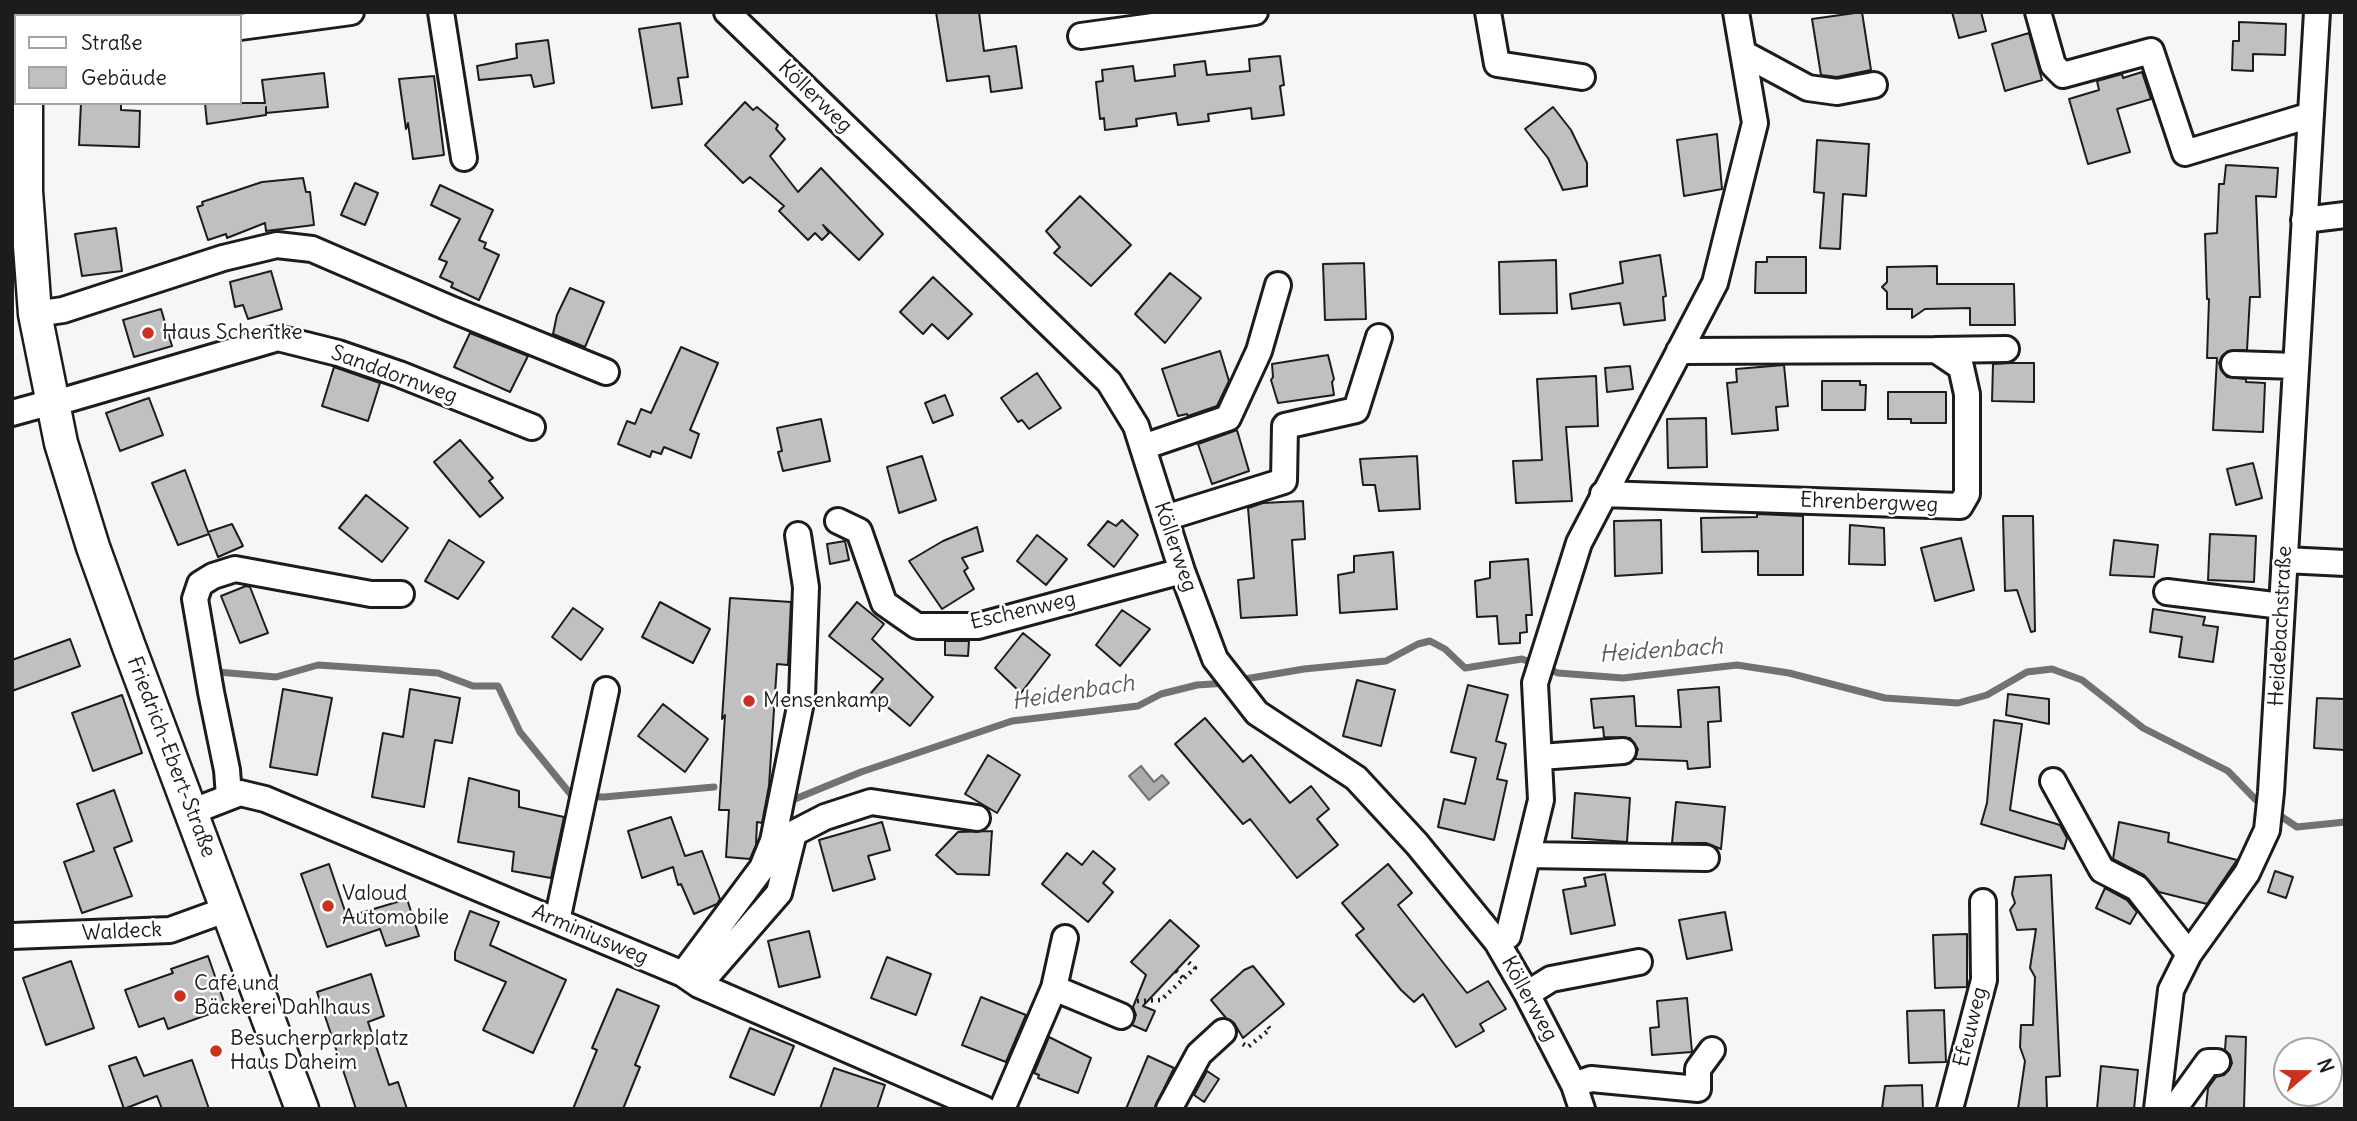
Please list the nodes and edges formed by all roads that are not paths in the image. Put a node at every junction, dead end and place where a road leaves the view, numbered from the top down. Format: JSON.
{"nodes":[{"id":1,"x":351,"y":12,"type":"edge"},
{"id":2,"x":441,"y":12,"type":"edge"},
{"id":3,"x":727,"y":12,"type":"edge"},
{"id":4,"x":1255,"y":12,"type":"edge"},
{"id":5,"x":1488,"y":12,"type":"edge"},
{"id":6,"x":1736,"y":12,"type":"edge"},
{"id":7,"x":2038,"y":12,"type":"edge"},
{"id":8,"x":2317,"y":12,"type":"edge"},
{"id":9,"x":242,"y":27,"type":"edge"},
{"id":10,"x":1081,"y":36,"type":"dead end"},
{"id":11,"x":1743,"y":53,"type":"junction"},
{"id":12,"x":1582,"y":77,"type":"dead end"},
{"id":13,"x":1874,"y":85,"type":"dead end"},
{"id":14,"x":26,"y":105,"type":"edge"},
{"id":15,"x":2311,"y":115,"type":"junction"},
{"id":16,"x":464,"y":158,"type":"dead end"},
{"id":17,"x":2345,"y":215,"type":"edge"},
{"id":18,"x":2304,"y":220,"type":"junction"},
{"id":19,"x":1278,"y":285,"type":"dead end"},
{"id":20,"x":36,"y":314,"type":"junction"},
{"id":21,"x":1379,"y":337,"type":"dead end"},
{"id":22,"x":1937,"y":342,"type":"junction"},
{"id":23,"x":1683,"y":344,"type":"junction"},
{"id":24,"x":2006,"y":349,"type":"dead end"},
{"id":25,"x":2234,"y":364,"type":"dead end"},
{"id":26,"x":2296,"y":366,"type":"junction"},
{"id":27,"x":606,"y":372,"type":"dead end"},
{"id":28,"x":52,"y":403,"type":"junction"},
{"id":29,"x":12,"y":413,"type":"edge"},
{"id":30,"x":532,"y":426,"type":"dead end"},
{"id":31,"x":1143,"y":447,"type":"junction"},
{"id":32,"x":1603,"y":494,"type":"junction"},
{"id":33,"x":1165,"y":518,"type":"junction"},
{"id":34,"x":838,"y":521,"type":"dead end"},
{"id":35,"x":798,"y":535,"type":"dead end"},
{"id":36,"x":2285,"y":560,"type":"junction"},
{"id":37,"x":2345,"y":563,"type":"edge"},
{"id":38,"x":1182,"y":571,"type":"junction"},
{"id":39,"x":2167,"y":592,"type":"dead end"},
{"id":40,"x":401,"y":594,"type":"dead end"},
{"id":41,"x":2192,"y":608,"type":"dead end"},
{"id":42,"x":2282,"y":613,"type":"junction"},
{"id":43,"x":606,"y":690,"type":"dead end"},
{"id":44,"x":1623,"y":751,"type":"dead end"},
{"id":45,"x":1540,"y":757,"type":"junction"},
{"id":46,"x":2053,"y":781,"type":"dead end"},
{"id":47,"x":229,"y":796,"type":"junction"},
{"id":48,"x":191,"y":812,"type":"junction"},
{"id":49,"x":977,"y":818,"type":"dead end"},
{"id":50,"x":1528,"y":855,"type":"junction"},
{"id":51,"x":1706,"y":858,"type":"dead end"},
{"id":52,"x":1983,"y":902,"type":"dead end"},
{"id":53,"x":228,"y":908,"type":"junction"},
{"id":54,"x":557,"y":921,"type":"junction"},
{"id":55,"x":12,"y":936,"type":"edge"},
{"id":56,"x":1065,"y":937,"type":"dead end"},
{"id":57,"x":1497,"y":942,"type":"junction"},
{"id":58,"x":2189,"y":954,"type":"junction"},
{"id":59,"x":1639,"y":962,"type":"dead end"},
{"id":60,"x":691,"y":980,"type":"junction"},
{"id":61,"x":1054,"y":988,"type":"junction"},
{"id":62,"x":1527,"y":994,"type":"junction"},
{"id":63,"x":1121,"y":1016,"type":"dead end"},
{"id":64,"x":1223,"y":1032,"type":"road end"},
{"id":65,"x":1712,"y":1051,"type":"dead end"},
{"id":66,"x":2217,"y":1062,"type":"dead end"},
{"id":67,"x":1574,"y":1084,"type":"junction"},
{"id":68,"x":302,"y":1109,"type":"edge"},
{"id":69,"x":984,"y":1109,"type":"edge"},
{"id":70,"x":1002,"y":1109,"type":"edge"},
{"id":71,"x":1169,"y":1109,"type":"edge"},
{"id":72,"x":1582,"y":1109,"type":"edge"},
{"id":73,"x":1950,"y":1109,"type":"edge"},
{"id":74,"x":2157,"y":1109,"type":"edge"},
{"id":75,"x":2174,"y":1109,"type":"edge"}],
"edges":[{"from":1,"to":9,"type":"street"},
{"from":2,"to":16,"type":"street"},
{"from":3,"to":31,"type":"street","name":"Köllerweg"},
{"from":4,"to":10,"type":"street"},
{"from":5,"to":12,"type":"street"},
{"from":6,"to":11,"type":"street"},
{"from":7,"to":15,"type":"street"},
{"from":8,"to":15,"type":"street","name":"Heidebachstraße"},
{"from":11,"to":13,"type":"street"},
{"from":11,"to":23,"type":"street"},
{"from":14,"to":20,"type":"main road","name":"Friedrich-Ebert-Straße"},
{"from":15,"to":18,"type":"street","name":"Heidebachstraße"},
{"from":17,"to":18,"type":"street"},
{"from":18,"to":26,"type":"street","name":"Heidebachstraße"},
{"from":19,"to":31,"type":"street"},
{"from":20,"to":27,"type":"street"},
{"from":20,"to":28,"type":"main road","name":"Friedrich-Ebert-Straße"},
{"from":21,"to":33,"type":"street"},
{"from":22,"to":23,"type":"street"},
{"from":22,"to":24,"type":"street"},
{"from":22,"to":32,"type":"street","name":"Ehrenbergweg"},
{"from":23,"to":32,"type":"street"},
{"from":25,"to":26,"type":"street"},
{"from":26,"to":36,"type":"street","name":"Heidebachstraße"},
{"from":28,"to":29,"type":"street"},
{"from":28,"to":30,"type":"street","name":"Sanddornweg"},
{"from":28,"to":48,"type":"main road","name":"Friedrich-Ebert-Straße"},
{"from":31,"to":33,"type":"street","name":"Köllerweg"},
{"from":32,"to":45,"type":"street"},
{"from":33,"to":38,"type":"street","name":"Köllerweg"},
{"from":34,"to":38,"type":"street","name":"Eschenweg"},
{"from":35,"to":60,"type":"street"},
{"from":36,"to":37,"type":"street"},
{"from":36,"to":42,"type":"street","name":"Heidebachstraße"},
{"from":38,"to":57,"type":"street","name":"Köllerweg"},
{"from":39,"to":42,"type":"street"},
{"from":40,"to":47,"type":"street","name":"Friedrich-Ebert-Straße"},
{"from":41,"to":42,"type":"street"},
{"from":42,"to":58,"type":"street","name":"Heidebachstraße"},
{"from":43,"to":54,"type":"street"},
{"from":44,"to":45,"type":"street"},
{"from":45,"to":50,"type":"street"},
{"from":46,"to":58,"type":"street"},
{"from":47,"to":48,"type":"street","name":"Arminiusweg"},
{"from":47,"to":54,"type":"street","name":"Arminiusweg"},
{"from":48,"to":53,"type":"main road","name":"Friedrich-Ebert-Straße"},
{"from":49,"to":60,"type":"street"},
{"from":50,"to":51,"type":"street"},
{"from":50,"to":57,"type":"street"},
{"from":52,"to":73,"type":"street","name":"Efeuweg"},
{"from":53,"to":55,"type":"street","name":"Waldeck"},
{"from":53,"to":68,"type":"main road","name":"Friedrich-Ebert-Straße"},
{"from":54,"to":60,"type":"street","name":"Arminiusweg"},
{"from":56,"to":61,"type":"street"},
{"from":57,"to":62,"type":"street","name":"Köllerweg"},
{"from":58,"to":74,"type":"street","name":"Heidebachstraße"},
{"from":59,"to":62,"type":"street"},
{"from":60,"to":69,"type":"street","name":"Arminiusweg"},
{"from":61,"to":63,"type":"street"},
{"from":61,"to":70,"type":"street"},
{"from":62,"to":67,"type":"street","name":"Köllerweg"},
{"from":64,"to":71,"type":"street"},
{"from":65,"to":67,"type":"street"},
{"from":66,"to":75,"type":"street"},
{"from":67,"to":72,"type":"street","name":"Köllerweg"}]}
